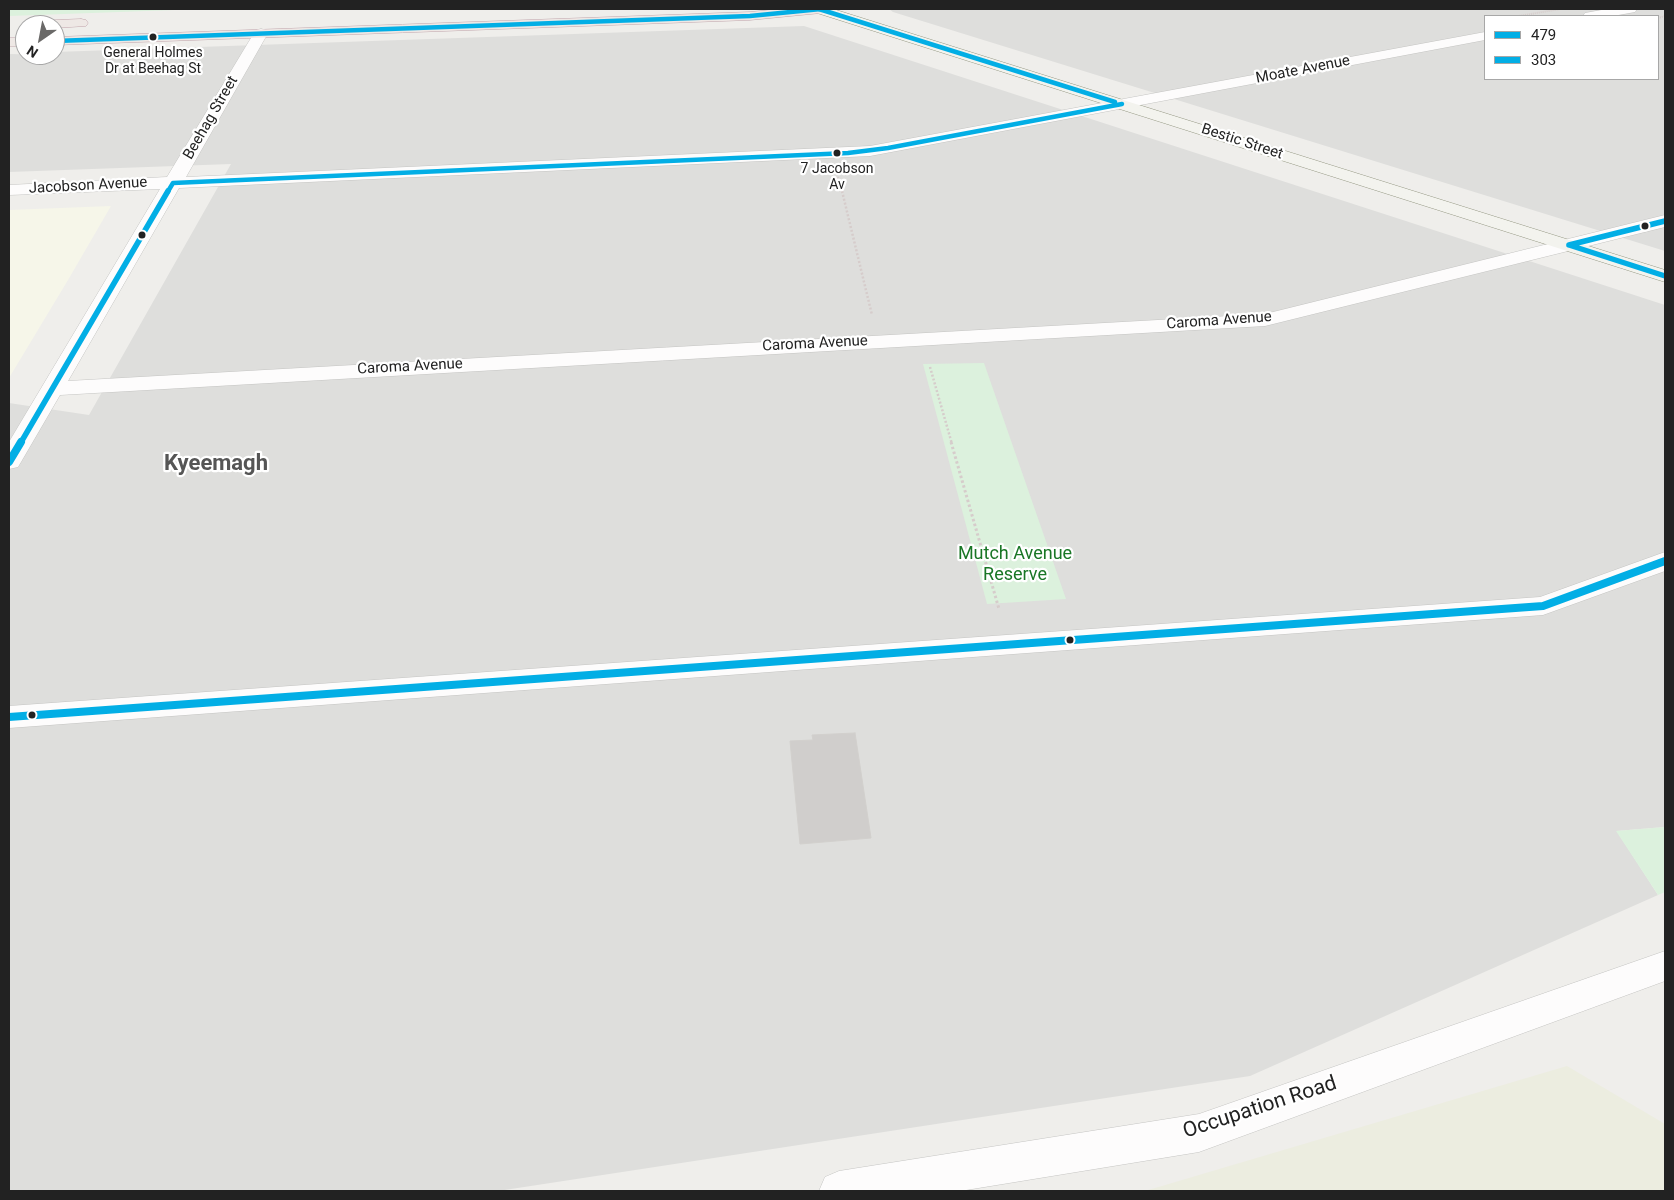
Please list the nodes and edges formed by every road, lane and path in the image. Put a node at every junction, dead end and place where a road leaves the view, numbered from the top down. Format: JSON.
{"nodes":[{"id":1,"x":820,"y":9,"type":"edge"},
{"id":2,"x":1560,"y":9,"type":"edge"},
{"id":3,"x":1630,"y":9,"type":"edge"},
{"id":4,"x":1525,"y":15,"type":"edge"},
{"id":5,"x":1596,"y":15,"type":"edge"},
{"id":6,"x":99,"y":22,"type":"dead end"},
{"id":7,"x":65,"y":24,"type":"edge"},
{"id":8,"x":261,"y":33,"type":"junction"},
{"id":9,"x":1484,"y":36,"type":"edge"},
{"id":10,"x":65,"y":41,"type":"edge"},
{"id":11,"x":1122,"y":104,"type":"junction"},
{"id":12,"x":836,"y":170,"type":"dead end"},
{"id":13,"x":173,"y":183,"type":"junction"},
{"id":14,"x":9,"y":190,"type":"edge"},
{"id":15,"x":1665,"y":221,"type":"edge"},
{"id":16,"x":1569,"y":245,"type":"junction"},
{"id":17,"x":1665,"y":276,"type":"edge"},
{"id":18,"x":873,"y":320,"type":"dead end"},
{"id":19,"x":928,"y":363,"type":"dead end"},
{"id":20,"x":52,"y":389,"type":"junction"},
{"id":21,"x":9,"y":462,"type":"edge"},
{"id":22,"x":1665,"y":561,"type":"edge"},
{"id":23,"x":999,"y":609,"type":"dead end"},
{"id":24,"x":9,"y":717,"type":"edge"},
{"id":25,"x":1665,"y":966,"type":"edge"},
{"id":26,"x":839,"y":1191,"type":"edge"}],
"edges":[{"from":1,"to":8,"type":"highway"},
{"from":1,"to":11,"type":"main road","name":"Bestic Street"},
{"from":2,"to":4,"type":"path"},
{"from":3,"to":5,"type":"street"},
{"from":6,"to":7,"type":"highway"},
{"from":8,"to":10,"type":"highway"},
{"from":8,"to":13,"type":"street","name":"Beehag Street"},
{"from":9,"to":11,"type":"street","name":"Moate Avenue"},
{"from":11,"to":13,"type":"street","name":"Jacobson Avenue"},
{"from":11,"to":16,"type":"main road","name":"Bestic Street"},
{"from":12,"to":18,"type":"path"},
{"from":13,"to":14,"type":"street","name":"Jacobson Avenue"},
{"from":13,"to":20,"type":"street","name":"Beehag Street"},
{"from":15,"to":16,"type":"street","name":"Caroma Avenue"},
{"from":16,"to":17,"type":"main road","name":"Bestic Street"},
{"from":16,"to":20,"type":"street","name":"Caroma Avenue"},
{"from":19,"to":23,"type":"path"},
{"from":20,"to":21,"type":"street","name":"Beehag Street"},
{"from":22,"to":24,"type":"street"},
{"from":25,"to":26,"type":"street","name":"Occupation Road"}]}
